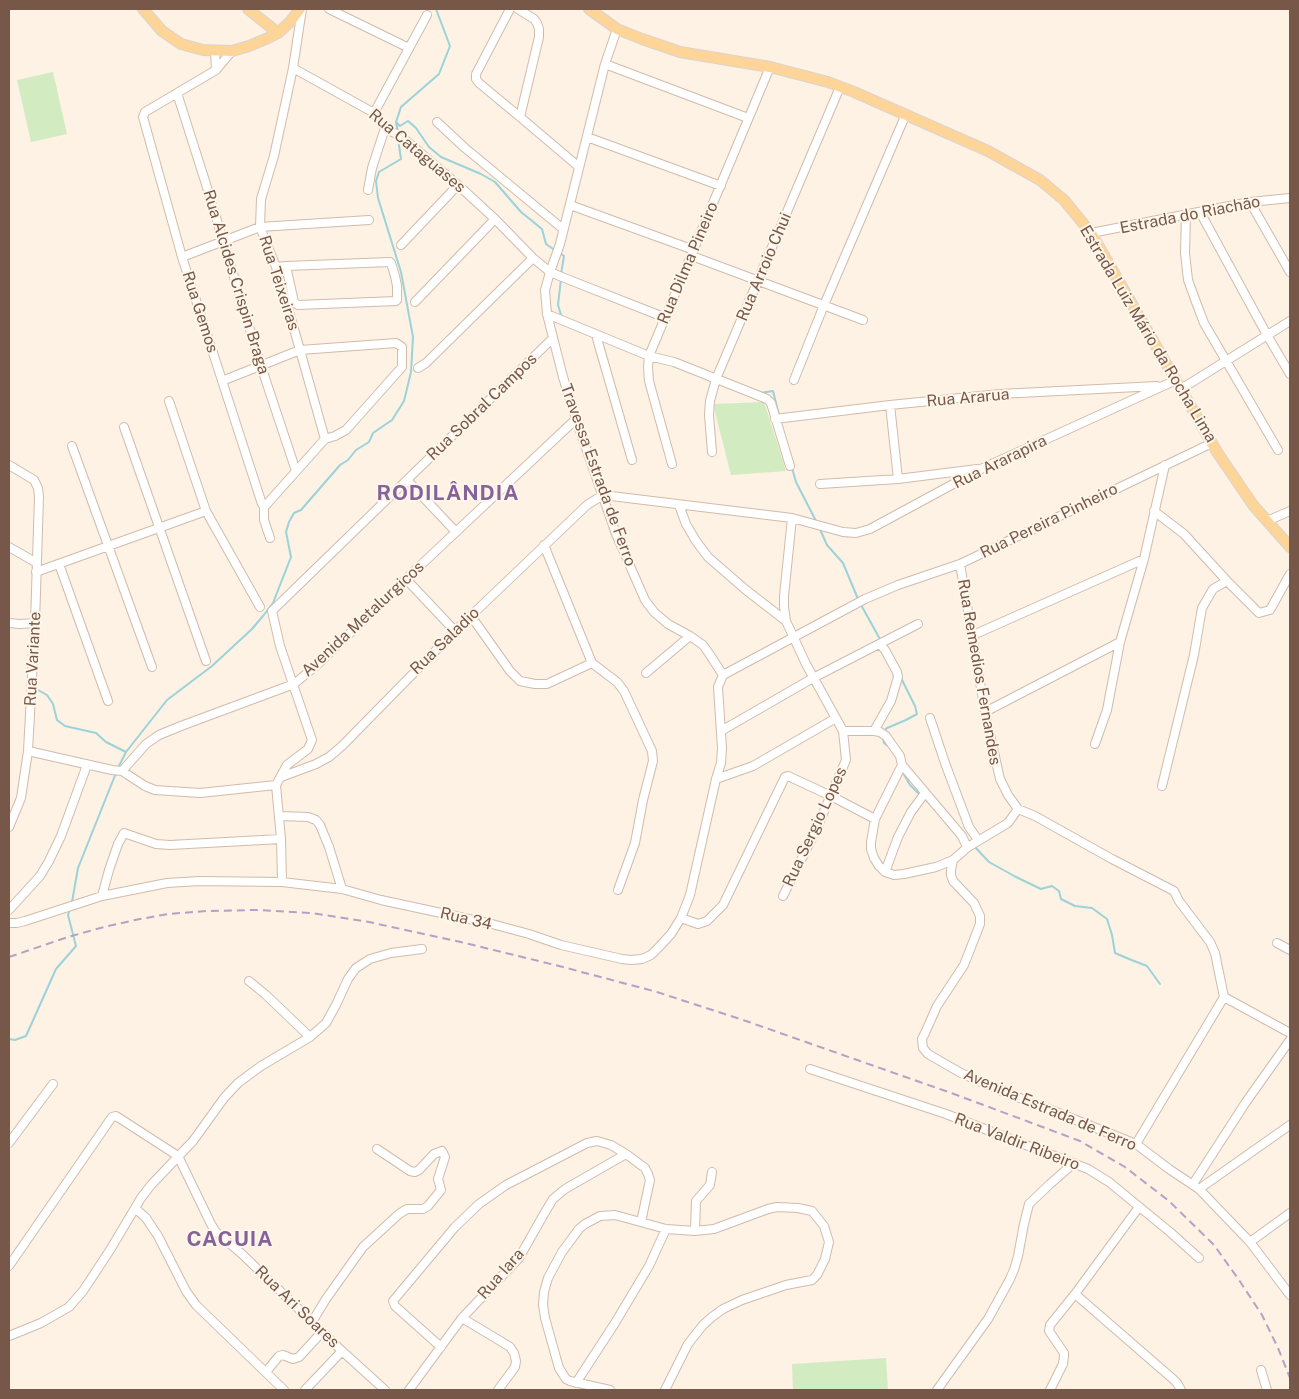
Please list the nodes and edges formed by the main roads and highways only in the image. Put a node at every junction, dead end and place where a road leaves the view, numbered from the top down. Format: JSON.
{"nodes":[{"id":1,"x":144,"y":9,"type":"edge"},
{"id":2,"x":248,"y":9,"type":"edge"},
{"id":3,"x":301,"y":9,"type":"edge"},
{"id":4,"x":589,"y":9,"type":"edge"},
{"id":5,"x":278,"y":32,"type":"junction"},
{"id":6,"x":1290,"y":547,"type":"edge"}],
"edges":[{"from":1,"to":5,"type":"main road"},
{"from":2,"to":5,"type":"main road"},
{"from":3,"to":5,"type":"main road"},
{"from":4,"to":6,"type":"main road","name":"Estrada Luiz Mário da Rocha Lima"}]}
